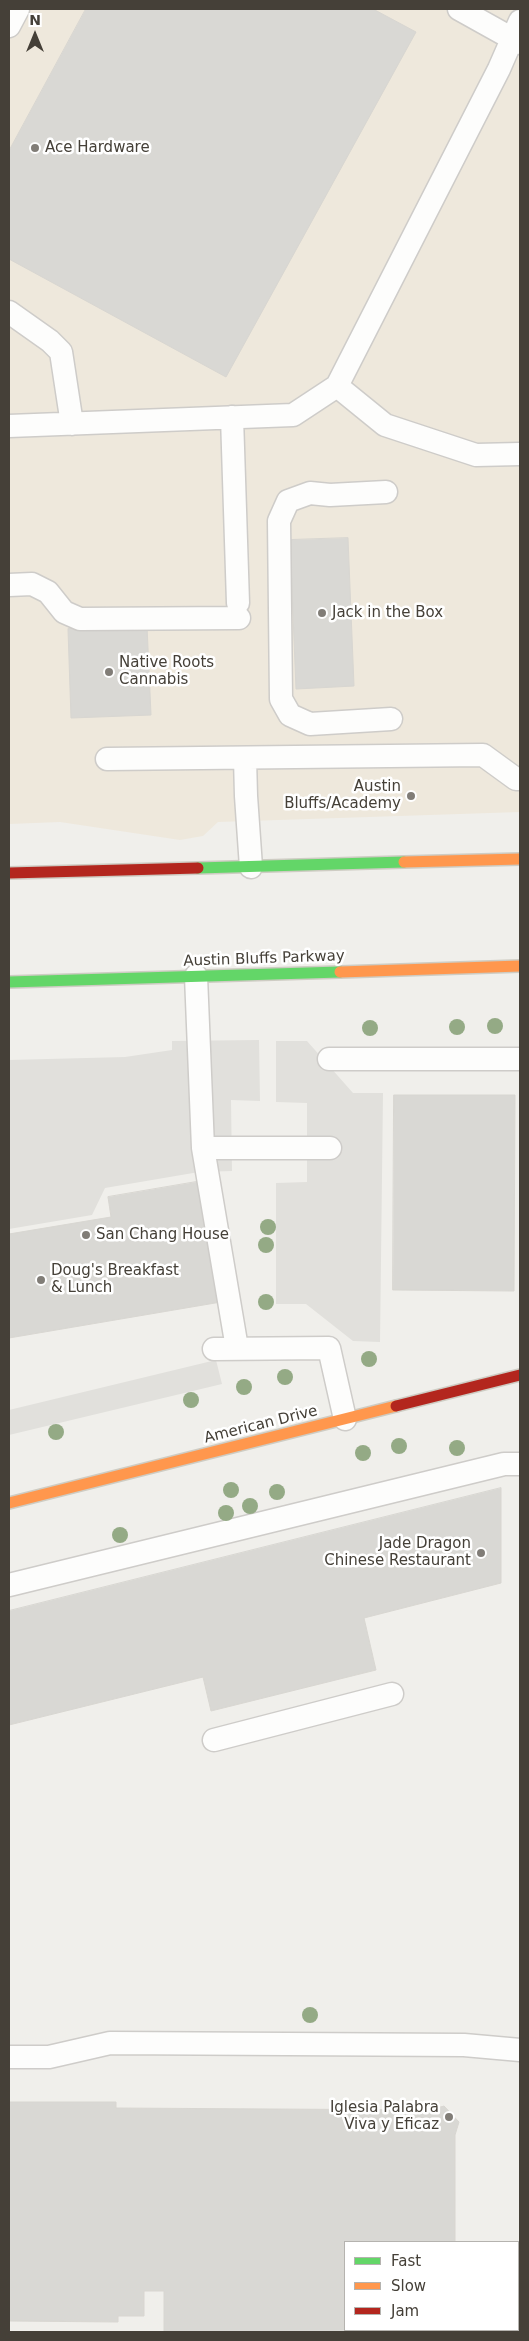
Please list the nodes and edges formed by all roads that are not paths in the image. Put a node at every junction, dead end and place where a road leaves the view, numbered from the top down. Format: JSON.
{"nodes":[{"id":1,"x":18,"y":9,"type":"edge"},
{"id":2,"x":459,"y":9,"type":"edge"},
{"id":3,"x":9,"y":26,"type":"edge"},
{"id":4,"x":518,"y":34,"type":"edge"},
{"id":5,"x":9,"y":312,"type":"edge"},
{"id":6,"x":337,"y":386,"type":"junction"},
{"id":7,"x":232,"y":417,"type":"junction"},
{"id":8,"x":72,"y":424,"type":"junction"},
{"id":9,"x":9,"y":426,"type":"edge"},
{"id":10,"x":520,"y":454,"type":"edge"},
{"id":11,"x":386,"y":492,"type":"dead end"},
{"id":12,"x":9,"y":584,"type":"edge"},
{"id":13,"x":391,"y":719,"type":"dead end"},
{"id":14,"x":245,"y":758,"type":"junction"},
{"id":15,"x":107,"y":759,"type":"dead end"},
{"id":16,"x":520,"y":779,"type":"edge"},
{"id":17,"x":520,"y":859,"type":"edge"},
{"id":18,"x":251,"y":867,"type":"junction"},
{"id":19,"x":9,"y":873,"type":"edge"},
{"id":20,"x":520,"y":966,"type":"edge"},
{"id":21,"x":196,"y":976,"type":"junction"},
{"id":22,"x":9,"y":982,"type":"edge"},
{"id":23,"x":329,"y":1059,"type":"dead end"},
{"id":24,"x":520,"y":1059,"type":"edge"},
{"id":25,"x":203,"y":1148,"type":"junction"},
{"id":26,"x":330,"y":1148,"type":"dead end"},
{"id":27,"x":238,"y":1348,"type":"junction"},
{"id":28,"x":214,"y":1349,"type":"dead end"},
{"id":29,"x":520,"y":1375,"type":"edge"},
{"id":30,"x":345,"y":1419,"type":"junction"},
{"id":31,"x":520,"y":1464,"type":"edge"},
{"id":32,"x":9,"y":1503,"type":"edge"},
{"id":33,"x":9,"y":1584,"type":"edge"},
{"id":34,"x":392,"y":1694,"type":"dead end"},
{"id":35,"x":214,"y":1740,"type":"dead end"},
{"id":36,"x":520,"y":2050,"type":"edge"},
{"id":37,"x":9,"y":2057,"type":"edge"}],
"edges":[{"from":1,"to":3,"type":"lane"},
{"from":2,"to":4,"type":"lane"},
{"from":4,"to":6,"type":"lane"},
{"from":5,"to":8,"type":"lane"},
{"from":6,"to":7,"type":"lane"},
{"from":6,"to":10,"type":"lane"},
{"from":7,"to":8,"type":"lane"},
{"from":7,"to":12,"type":"lane"},
{"from":8,"to":9,"type":"lane"},
{"from":11,"to":13,"type":"lane"},
{"from":14,"to":15,"type":"lane"},
{"from":14,"to":16,"type":"lane"},
{"from":14,"to":18,"type":"lane"},
{"from":17,"to":18,"type":"main road"},
{"from":18,"to":19,"type":"main road"},
{"from":20,"to":21,"type":"main road","name":"Austin Bluffs Parkway"},
{"from":21,"to":22,"type":"main road","name":"Austin Bluffs Parkway"},
{"from":21,"to":25,"type":"lane"},
{"from":23,"to":24,"type":"lane"},
{"from":25,"to":26,"type":"lane"},
{"from":25,"to":27,"type":"lane"},
{"from":27,"to":28,"type":"lane"},
{"from":27,"to":30,"type":"lane"},
{"from":29,"to":30,"type":"main road","name":"American Drive"},
{"from":30,"to":32,"type":"main road","name":"American Drive"},
{"from":31,"to":33,"type":"lane"},
{"from":34,"to":35,"type":"lane"},
{"from":36,"to":37,"type":"lane"}]}
